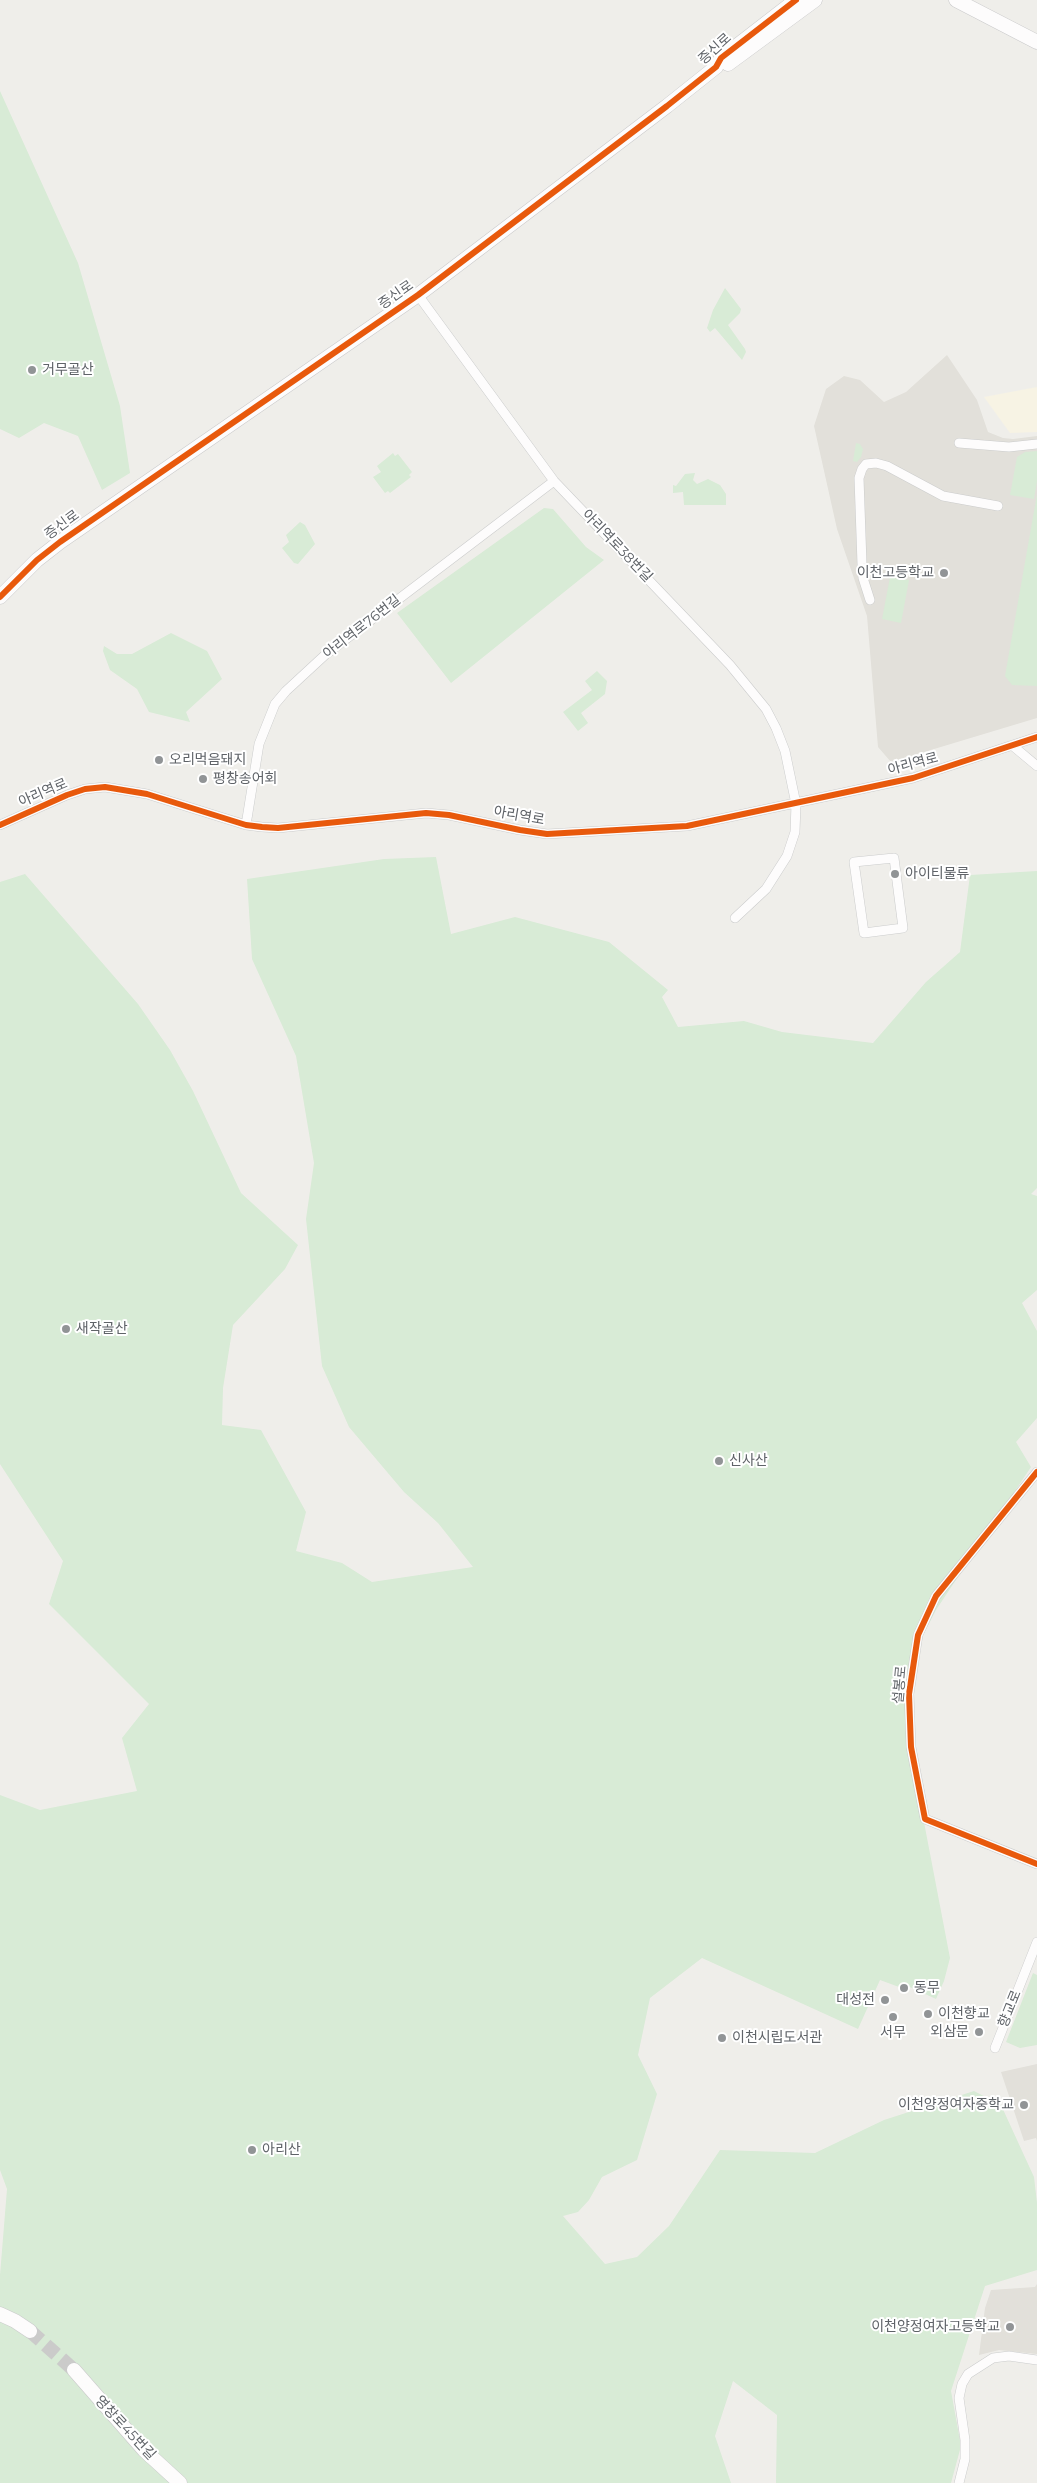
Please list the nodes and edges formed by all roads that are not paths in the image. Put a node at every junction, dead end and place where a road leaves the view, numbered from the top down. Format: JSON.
{"nodes":[{"id":1,"x":796,"y":0,"type":"edge"},
{"id":2,"x":815,"y":0,"type":"edge"},
{"id":3,"x":956,"y":0,"type":"edge"},
{"id":4,"x":1037,"y":42,"type":"edge"},
{"id":5,"x":716,"y":67,"type":"junction"},
{"id":6,"x":418,"y":295,"type":"junction"},
{"id":7,"x":959,"y":443,"type":"dead end"},
{"id":8,"x":1037,"y":444,"type":"edge"},
{"id":9,"x":554,"y":481,"type":"junction"},
{"id":10,"x":998,"y":506,"type":"dead end"},
{"id":11,"x":0,"y":597,"type":"edge"},
{"id":12,"x":870,"y":600,"type":"dead end"},
{"id":13,"x":1037,"y":737,"type":"edge"},
{"id":14,"x":1013,"y":746,"type":"junction"},
{"id":15,"x":1037,"y":766,"type":"edge"},
{"id":16,"x":796,"y":804,"type":"junction"},
{"id":17,"x":0,"y":825,"type":"edge"},
{"id":18,"x":246,"y":825,"type":"junction"},
{"id":19,"x":735,"y":918,"type":"dead end"},
{"id":20,"x":864,"y":933,"type":"joint"},
{"id":21,"x":1037,"y":1472,"type":"edge"},
{"id":22,"x":1037,"y":1864,"type":"edge"},
{"id":23,"x":1037,"y":1942,"type":"edge"},
{"id":24,"x":995,"y":2048,"type":"dead end"},
{"id":25,"x":0,"y":2314,"type":"edge"},
{"id":26,"x":30,"y":2331,"type":"tunnel mouth"},
{"id":27,"x":1037,"y":2360,"type":"edge"},
{"id":28,"x":74,"y":2370,"type":"tunnel mouth"},
{"id":29,"x":180,"y":2483,"type":"edge"},
{"id":30,"x":958,"y":2483,"type":"edge"}],
"edges":[{"from":1,"to":5,"type":"street","name":"증신로"},
{"from":2,"to":5,"type":"street","name":"증신로"},
{"from":3,"to":4,"type":"street"},
{"from":5,"to":6,"type":"street","name":"증신로"},
{"from":6,"to":9,"type":"street","name":"아리역로38번길"},
{"from":6,"to":11,"type":"street","name":"증신로"},
{"from":7,"to":8,"type":"street"},
{"from":9,"to":16,"type":"street","name":"아리역로38번길"},
{"from":9,"to":18,"type":"street","name":"아리역로76번길"},
{"from":10,"to":12,"type":"street"},
{"from":13,"to":14,"type":"street","name":"아리역로"},
{"from":14,"to":15,"type":"street"},
{"from":14,"to":16,"type":"street","name":"아리역로"},
{"from":16,"to":18,"type":"street","name":"아리역로"},
{"from":16,"to":19,"type":"street","name":"아리역로38번길"},
{"from":17,"to":18,"type":"street","name":"아리역로"},
{"from":20,"to":20,"type":"street"},
{"from":21,"to":22,"type":"street","name":"설봉로"},
{"from":23,"to":24,"type":"street","name":"향교로"},
{"from":25,"to":26,"type":"street"},
{"from":27,"to":30,"type":"street"},
{"from":28,"to":29,"type":"street","name":"영창로45번길"}]}
